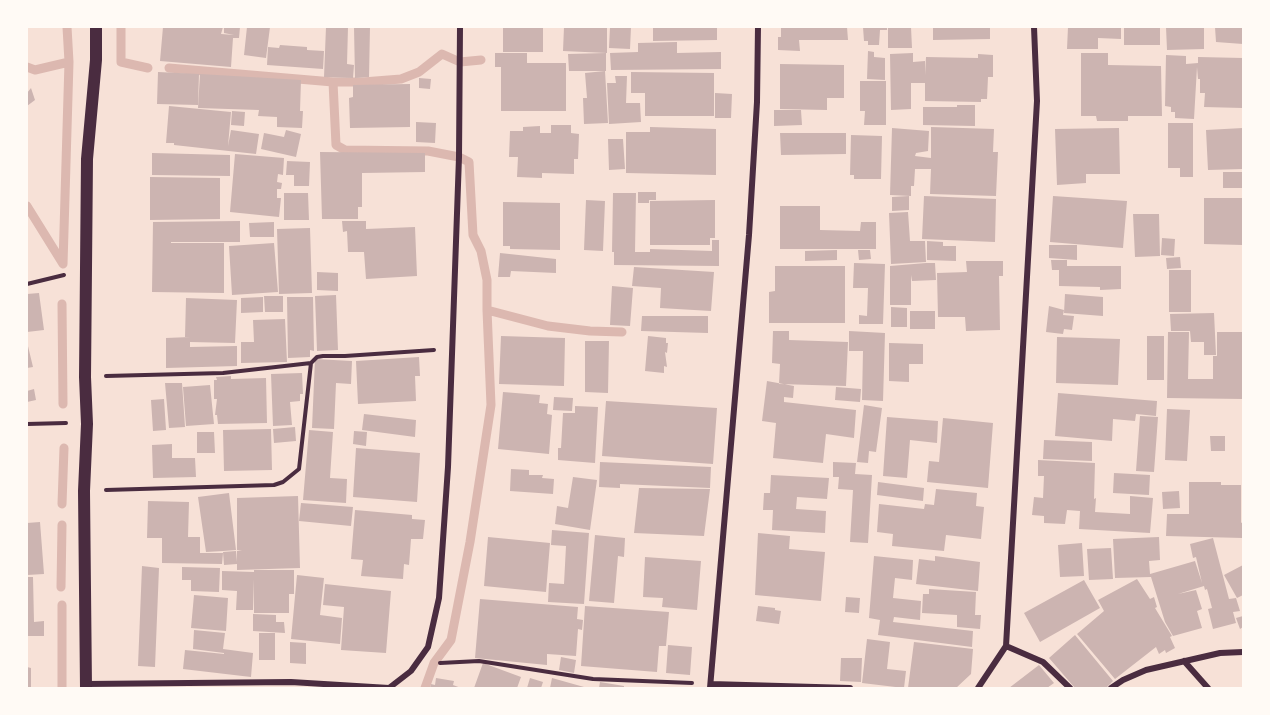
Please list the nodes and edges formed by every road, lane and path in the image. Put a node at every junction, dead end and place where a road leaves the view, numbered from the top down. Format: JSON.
{"nodes":[{"id":1,"x":96,"y":27,"type":"edge"},
{"id":2,"x":460,"y":27,"type":"edge"},
{"id":3,"x":758,"y":27,"type":"edge"},
{"id":4,"x":1034,"y":27,"type":"edge"},
{"id":5,"x":86,"y":270,"type":"junction"},
{"id":6,"x":27,"y":284,"type":"edge"},
{"id":7,"x":453,"y":349,"type":"junction"},
{"id":8,"x":311,"y":363,"type":"junction"},
{"id":9,"x":85,"y":377,"type":"junction"},
{"id":10,"x":27,"y":424,"type":"edge"},
{"id":11,"x":87,"y":424,"type":"junction"},
{"id":12,"x":84,"y":491,"type":"junction"},
{"id":13,"x":1006,"y":646,"type":"junction"},
{"id":14,"x":1243,"y":652,"type":"edge"},
{"id":15,"x":1184,"y":661,"type":"junction"},
{"id":16,"x":418,"y":663,"type":"junction"},
{"id":17,"x":86,"y":686,"type":"edge"},
{"id":18,"x":710,"y":686,"type":"edge"},
{"id":19,"x":982,"y":686,"type":"edge"},
{"id":20,"x":850,"y":688,"type":"edge"},
{"id":21,"x":1070,"y":688,"type":"edge"},
{"id":22,"x":1111,"y":688,"type":"edge"},
{"id":23,"x":1208,"y":688,"type":"edge"}],
"edges":[{"from":1,"to":5,"type":"main road"},
{"from":2,"to":7,"type":"street"},
{"from":3,"to":18,"type":"street"},
{"from":4,"to":13,"type":"street"},
{"from":5,"to":6,"type":"path"},
{"from":5,"to":9,"type":"main road"},
{"from":7,"to":8,"type":"path"},
{"from":7,"to":16,"type":"street"},
{"from":8,"to":9,"type":"path"},
{"from":8,"to":12,"type":"path"},
{"from":9,"to":11,"type":"main road"},
{"from":10,"to":11,"type":"path"},
{"from":11,"to":12,"type":"main road"},
{"from":12,"to":17,"type":"main road"},
{"from":13,"to":19,"type":"street"},
{"from":13,"to":21,"type":"street"},
{"from":14,"to":15,"type":"street"},
{"from":15,"to":22,"type":"street"},
{"from":15,"to":23,"type":"street"},
{"from":16,"to":17,"type":"street"},
{"from":16,"to":18,"type":"path"},
{"from":18,"to":20,"type":"street"}]}
